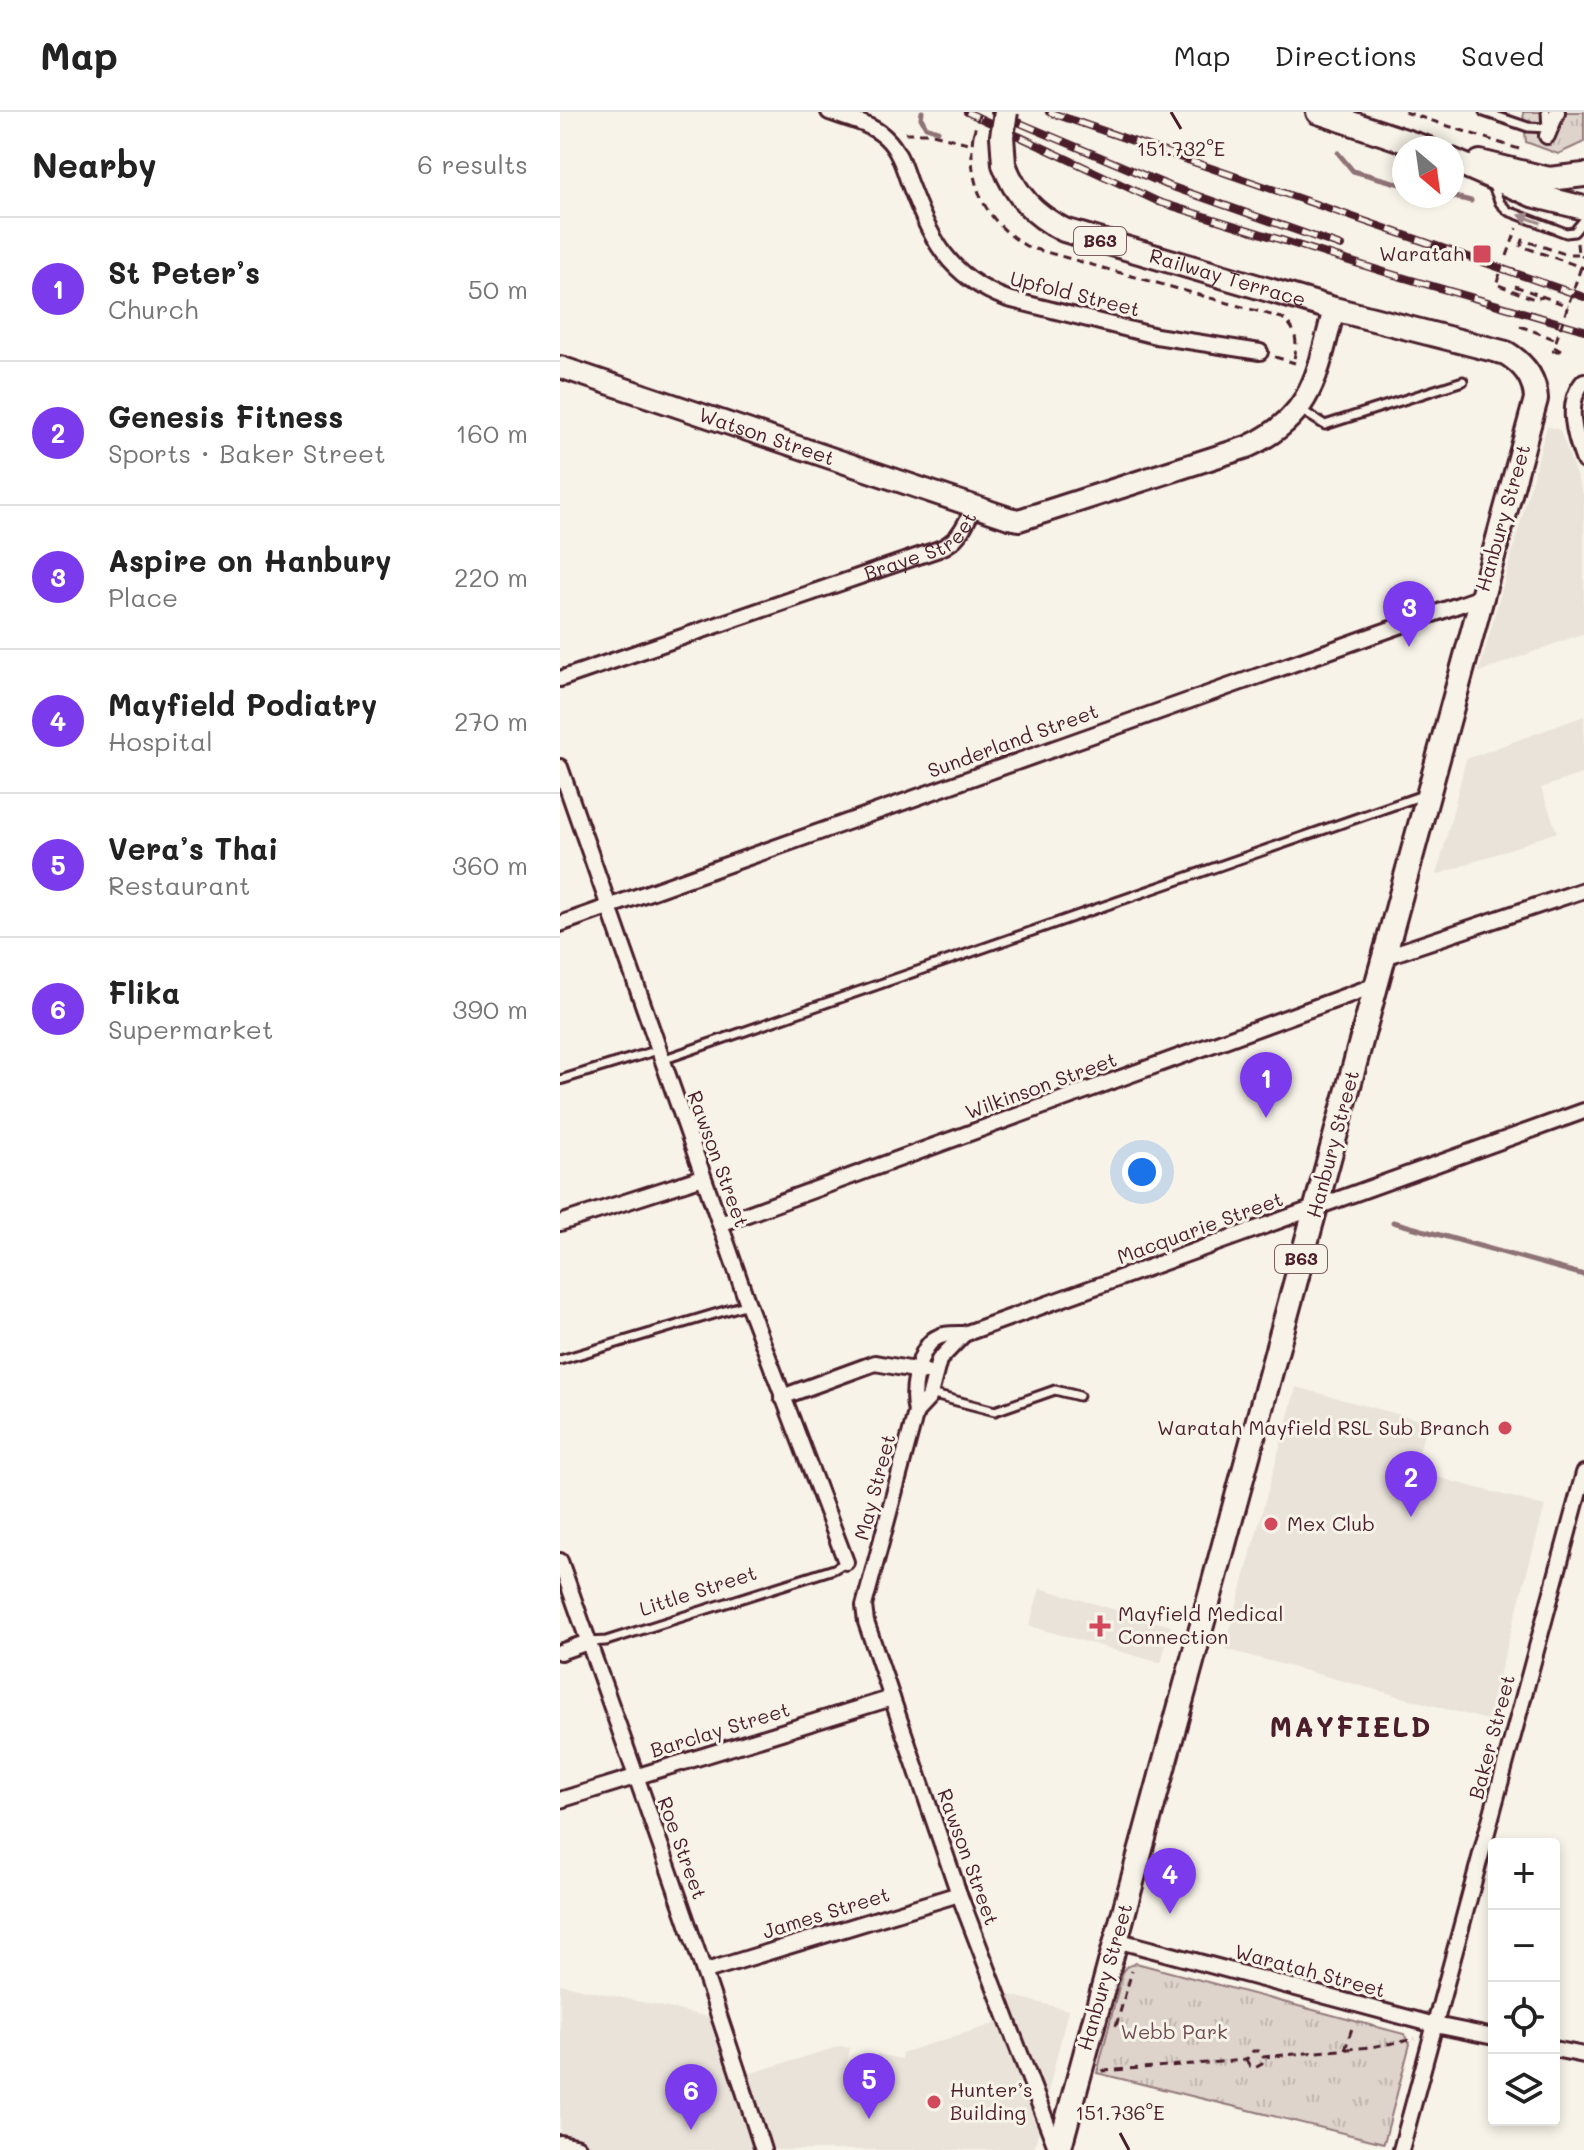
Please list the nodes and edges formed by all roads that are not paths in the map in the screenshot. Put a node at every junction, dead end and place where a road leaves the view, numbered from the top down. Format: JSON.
{"nodes":[{"id":1,"x":829,"y":112,"type":"edge"},
{"id":2,"x":1006,"y":112,"type":"edge"},
{"id":3,"x":1318,"y":112,"type":"edge"},
{"id":4,"x":1484,"y":112,"type":"edge"},
{"id":5,"x":1546,"y":112,"type":"edge"},
{"id":6,"x":1557,"y":112,"type":"edge"},
{"id":7,"x":1547,"y":136,"type":"dead end"},
{"id":8,"x":1392,"y":137,"type":"edge"},
{"id":9,"x":1464,"y":161,"type":"edge"},
{"id":10,"x":1464,"y":163,"type":"edge"},
{"id":11,"x":1584,"y":175,"type":"edge"},
{"id":12,"x":1490,"y":177,"type":"junction"},
{"id":13,"x":1536,"y":183,"type":"junction"},
{"id":14,"x":1584,"y":188,"type":"edge"},
{"id":15,"x":1584,"y":208,"type":"edge"},
{"id":16,"x":1584,"y":220,"type":"edge"},
{"id":17,"x":1334,"y":309,"type":"junction"},
{"id":18,"x":1260,"y":352,"type":"dead end"},
{"id":19,"x":560,"y":367,"type":"edge"},
{"id":20,"x":1526,"y":370,"type":"joint"},
{"id":21,"x":1463,"y":381,"type":"dead end"},
{"id":22,"x":1584,"y":381,"type":"edge"},
{"id":23,"x":1299,"y":409,"type":"junction"},
{"id":24,"x":1584,"y":461,"type":"edge"},
{"id":25,"x":974,"y":507,"type":"junction"},
{"id":26,"x":1481,"y":597,"type":"junction"},
{"id":27,"x":560,"y":679,"type":"edge"},
{"id":28,"x":560,"y":767,"type":"edge"},
{"id":29,"x":564,"y":789,"type":"edge"},
{"id":30,"x":1427,"y":794,"type":"junction"},
{"id":31,"x":1584,"y":890,"type":"edge"},
{"id":32,"x":608,"y":906,"type":"junction"},
{"id":33,"x":560,"y":924,"type":"edge"},
{"id":34,"x":1384,"y":957,"type":"junction"},
{"id":35,"x":1376,"y":985,"type":"junction"},
{"id":36,"x":660,"y":1055,"type":"junction"},
{"id":37,"x":560,"y":1080,"type":"edge"},
{"id":38,"x":1584,"y":1111,"type":"edge"},
{"id":39,"x":703,"y":1177,"type":"junction"},
{"id":40,"x":1315,"y":1208,"type":"junction"},
{"id":41,"x":560,"y":1223,"type":"edge"},
{"id":42,"x":720,"y":1224,"type":"junction"},
{"id":43,"x":748,"y":1304,"type":"junction"},
{"id":44,"x":964,"y":1334,"type":"junction"},
{"id":45,"x":560,"y":1360,"type":"edge"},
{"id":46,"x":918,"y":1370,"type":"junction"},
{"id":47,"x":934,"y":1374,"type":"junction"},
{"id":48,"x":930,"y":1394,"type":"junction"},
{"id":49,"x":1079,"y":1396,"type":"dead end"},
{"id":50,"x":782,"y":1397,"type":"junction"},
{"id":51,"x":916,"y":1412,"type":"junction"},
{"id":52,"x":1584,"y":1473,"type":"edge"},
{"id":53,"x":560,"y":1561,"type":"edge"},
{"id":54,"x":846,"y":1562,"type":"joint"},
{"id":55,"x":873,"y":1573,"type":"joint"},
{"id":56,"x":588,"y":1642,"type":"junction"},
{"id":57,"x":560,"y":1652,"type":"edge"},
{"id":58,"x":892,"y":1698,"type":"junction"},
{"id":59,"x":635,"y":1778,"type":"junction"},
{"id":60,"x":560,"y":1800,"type":"edge"},
{"id":61,"x":959,"y":1894,"type":"junction"},
{"id":62,"x":1116,"y":1940,"type":"junction"},
{"id":63,"x":706,"y":1971,"type":"junction"},
{"id":64,"x":1433,"y":2032,"type":"junction"},
{"id":65,"x":1488,"y":2037,"type":"edge"},
{"id":66,"x":1560,"y":2050,"type":"edge"},
{"id":67,"x":1584,"y":2055,"type":"edge"},
{"id":68,"x":560,"y":2147,"type":"edge"},
{"id":69,"x":575,"y":2150,"type":"edge"},
{"id":70,"x":763,"y":2150,"type":"edge"},
{"id":71,"x":1058,"y":2150,"type":"edge"},
{"id":72,"x":1401,"y":2150,"type":"edge"}],
"edges":[{"from":1,"to":18,"type":"street","name":"Upfold Street"},
{"from":2,"to":17,"type":"main road","name":"Railway Terrace","number":"B63","bridge":true},
{"from":3,"to":8,"type":"main road"},
{"from":4,"to":5,"type":"lane"},
{"from":6,"to":7,"type":"street"},
{"from":9,"to":13,"type":"main road"},
{"from":10,"to":12,"type":"main road"},
{"from":11,"to":13,"type":"main road"},
{"from":12,"to":13,"type":"main road"},
{"from":16,"to":12,"type":"lane","one_way":true},
{"from":13,"to":14,"type":"main road"},
{"from":13,"to":15,"type":"main road"},
{"from":17,"to":20,"type":"main road","name":"Railway Terrace","number":"B63"},
{"from":17,"to":23,"type":"street","name":"Braye Street"},
{"from":19,"to":25,"type":"street","name":"Watson Street"},
{"from":20,"to":26,"type":"main road","name":"Hanbury Street","number":"B63"},
{"from":21,"to":23,"type":"lane"},
{"from":22,"to":24,"type":"street"},
{"from":23,"to":25,"type":"street","name":"Braye Street"},
{"from":25,"to":27,"type":"street","name":"Braye Street"},
{"from":26,"to":30,"type":"main road","name":"Hanbury Street","number":"B63"},
{"from":26,"to":32,"type":"street","name":"Sunderland Street"},
{"from":28,"to":29,"type":"street","name":"Rawson Street"},
{"from":29,"to":32,"type":"street","name":"Rawson Street"},
{"from":30,"to":34,"type":"main road","name":"Hanbury Street","number":"B63"},
{"from":30,"to":36,"type":"lane"},
{"from":31,"to":34,"type":"street"},
{"from":32,"to":33,"type":"street","name":"Sunderland Street"},
{"from":32,"to":36,"type":"street","name":"Rawson Street"},
{"from":34,"to":35,"type":"main road","name":"Hanbury Street","number":"B63"},
{"from":35,"to":40,"type":"main road","name":"Hanbury Street","number":"B63"},
{"from":35,"to":42,"type":"street","name":"Wilkinson Street"},
{"from":36,"to":37,"type":"lane"},
{"from":36,"to":39,"type":"street","name":"Rawson Street"},
{"from":38,"to":40,"type":"street","name":"Macquarie Street"},
{"from":39,"to":41,"type":"street"},
{"from":39,"to":42,"type":"street","name":"Rawson Street"},
{"from":40,"to":44,"type":"street","name":"Macquarie Street"},
{"from":40,"to":62,"type":"main road","name":"Hanbury Street","number":"B63"},
{"from":42,"to":43,"type":"street","name":"Rawson Street"},
{"from":43,"to":45,"type":"lane"},
{"from":43,"to":50,"type":"street","name":"Rawson Street"},
{"from":44,"to":46,"type":"street","name":"Macquarie Street"},
{"from":44,"to":47,"type":"street","name":"Macquarie Street"},
{"from":46,"to":47,"type":"street"},
{"from":46,"to":50,"type":"street"},
{"from":46,"to":51,"type":"street","name":"May Street"},
{"from":47,"to":48,"type":"street","name":"May Street"},
{"from":48,"to":49,"type":"lane"},
{"from":48,"to":51,"type":"street","name":"May Street"},
{"from":50,"to":54,"type":"street","name":"Rawson Street"},
{"from":51,"to":55,"type":"street","name":"May Street"},
{"from":52,"to":64,"type":"street","name":"Baker Street"},
{"from":53,"to":56,"type":"street","name":"Roe Street"},
{"from":54,"to":56,"type":"lane","name":"Little Street"},
{"from":55,"to":58,"type":"street","name":"Rawson Street"},
{"from":56,"to":57,"type":"street","name":"Little Street"},
{"from":56,"to":59,"type":"street","name":"Roe Street"},
{"from":58,"to":59,"type":"street","name":"Barclay Street"},
{"from":58,"to":61,"type":"street","name":"Rawson Street"},
{"from":59,"to":60,"type":"street","name":"Barclay Street"},
{"from":59,"to":63,"type":"street","name":"Roe Street"},
{"from":61,"to":63,"type":"street","name":"James Street"},
{"from":61,"to":71,"type":"street","name":"Rawson Street"},
{"from":62,"to":64,"type":"street","name":"Waratah Street"},
{"from":62,"to":71,"type":"main road","name":"Hanbury Street","number":"B63"},
{"from":63,"to":70,"type":"street","name":"Roe Street"},
{"from":64,"to":65,"type":"street","name":"Waratah Street"},
{"from":64,"to":72,"type":"street","name":"Baker Street"},
{"from":66,"to":67,"type":"street"},
{"from":68,"to":69,"type":"main road"}]}
